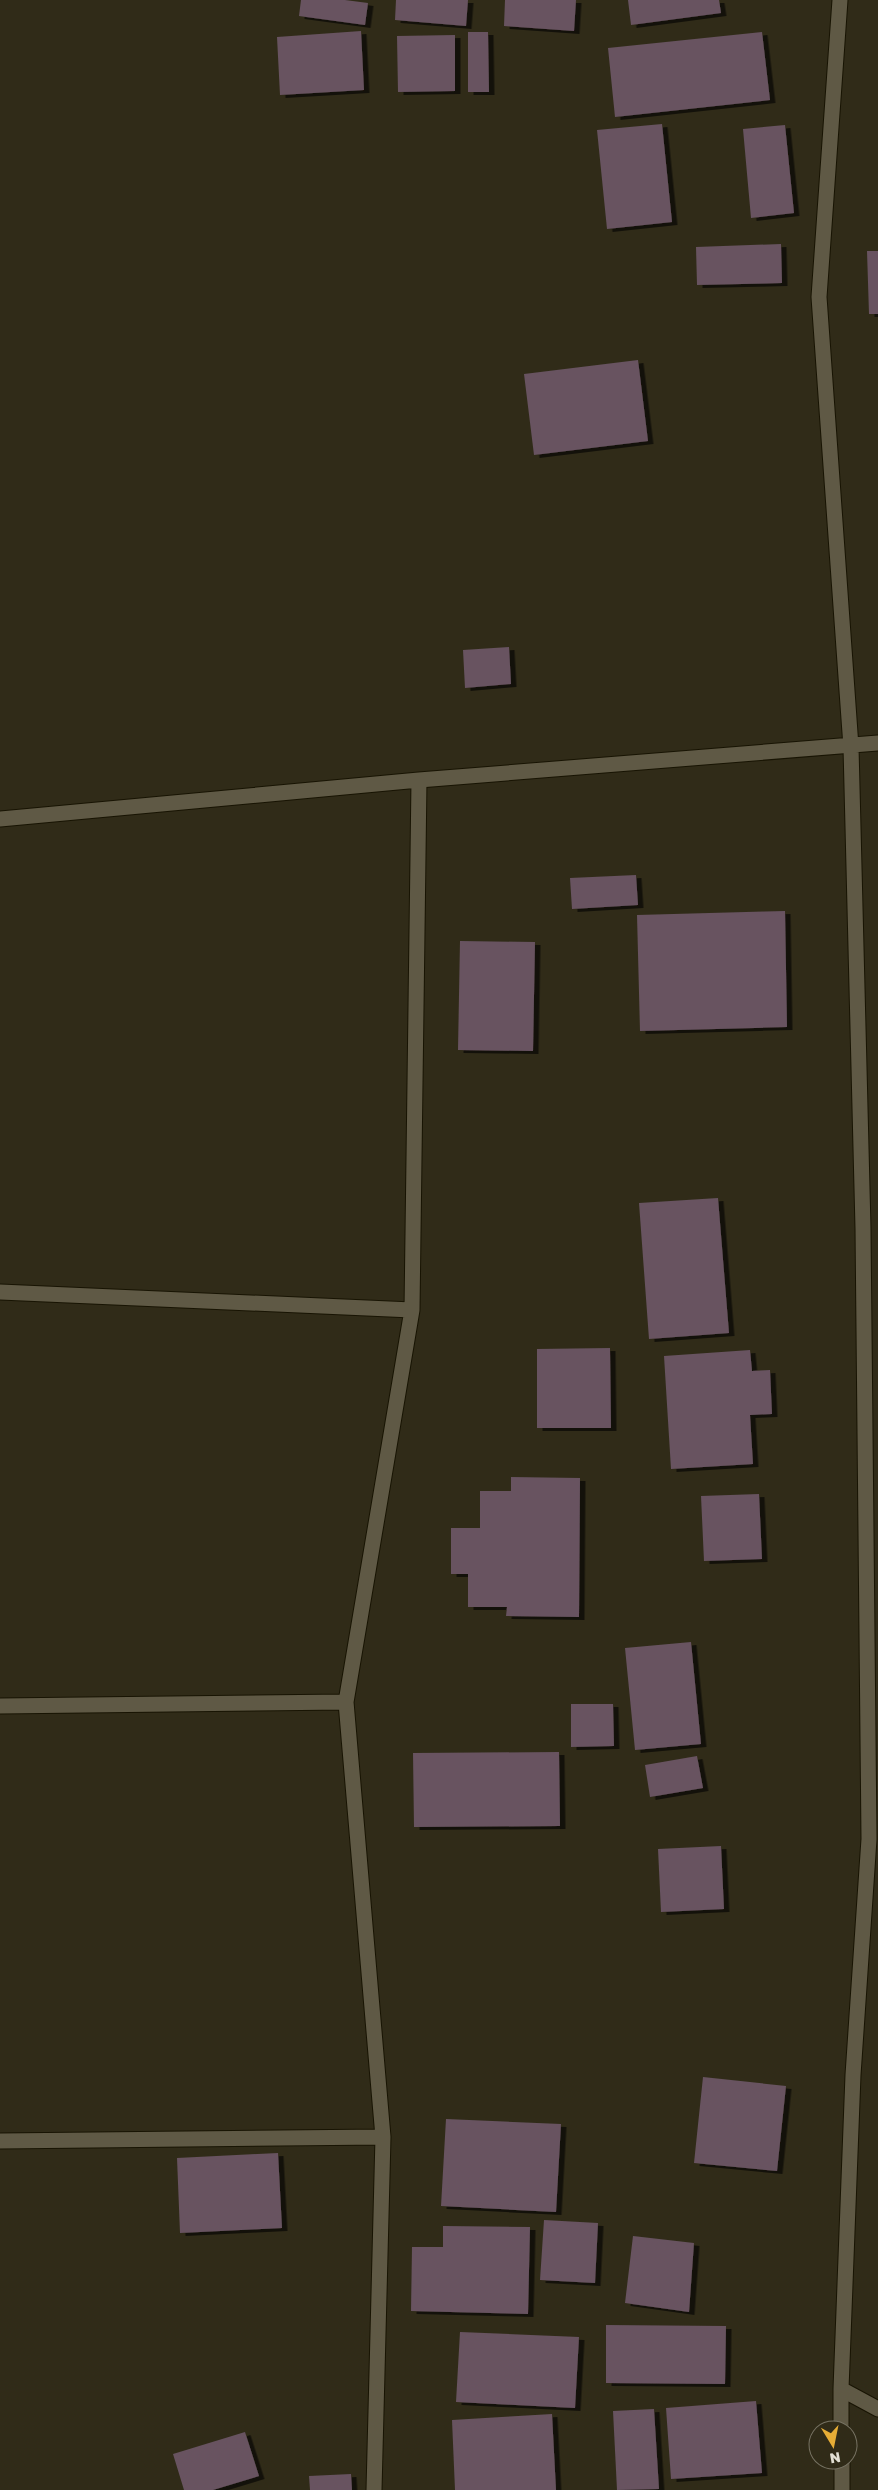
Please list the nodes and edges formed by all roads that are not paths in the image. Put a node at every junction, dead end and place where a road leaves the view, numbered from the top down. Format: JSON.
{"nodes":[{"id":1,"x":840,"y":0,"type":"edge"},
{"id":2,"x":878,"y":743,"type":"edge"},
{"id":3,"x":851,"y":747,"type":"junction"},
{"id":4,"x":419,"y":780,"type":"junction"},
{"id":5,"x":0,"y":819,"type":"edge"},
{"id":6,"x":870,"y":1228,"type":"edge"},
{"id":7,"x":0,"y":1292,"type":"edge"},
{"id":8,"x":412,"y":1310,"type":"junction"},
{"id":9,"x":346,"y":1702,"type":"junction"},
{"id":10,"x":0,"y":1706,"type":"edge"},
{"id":11,"x":873,"y":1840,"type":"edge"},
{"id":12,"x":383,"y":2137,"type":"junction"},
{"id":13,"x":0,"y":2141,"type":"edge"},
{"id":14,"x":841,"y":2389,"type":"junction"},
{"id":15,"x":878,"y":2409,"type":"edge"},
{"id":16,"x":841,"y":2420,"type":"edge"},
{"id":17,"x":842,"y":2470,"type":"edge"},
{"id":18,"x":374,"y":2490,"type":"edge"},
{"id":19,"x":842,"y":2490,"type":"edge"}],
"edges":[{"from":1,"to":3,"type":"street"},
{"from":2,"to":3,"type":"street"},
{"from":3,"to":4,"type":"street"},
{"from":3,"to":6,"type":"street"},
{"from":4,"to":5,"type":"street"},
{"from":4,"to":8,"type":"street"},
{"from":6,"to":11,"type":"street"},
{"from":7,"to":8,"type":"street"},
{"from":8,"to":9,"type":"street"},
{"from":9,"to":10,"type":"street"},
{"from":9,"to":12,"type":"street"},
{"from":11,"to":14,"type":"street"},
{"from":12,"to":13,"type":"street"},
{"from":12,"to":18,"type":"street"},
{"from":14,"to":15,"type":"street"},
{"from":14,"to":16,"type":"street"},
{"from":17,"to":19,"type":"street"}]}
